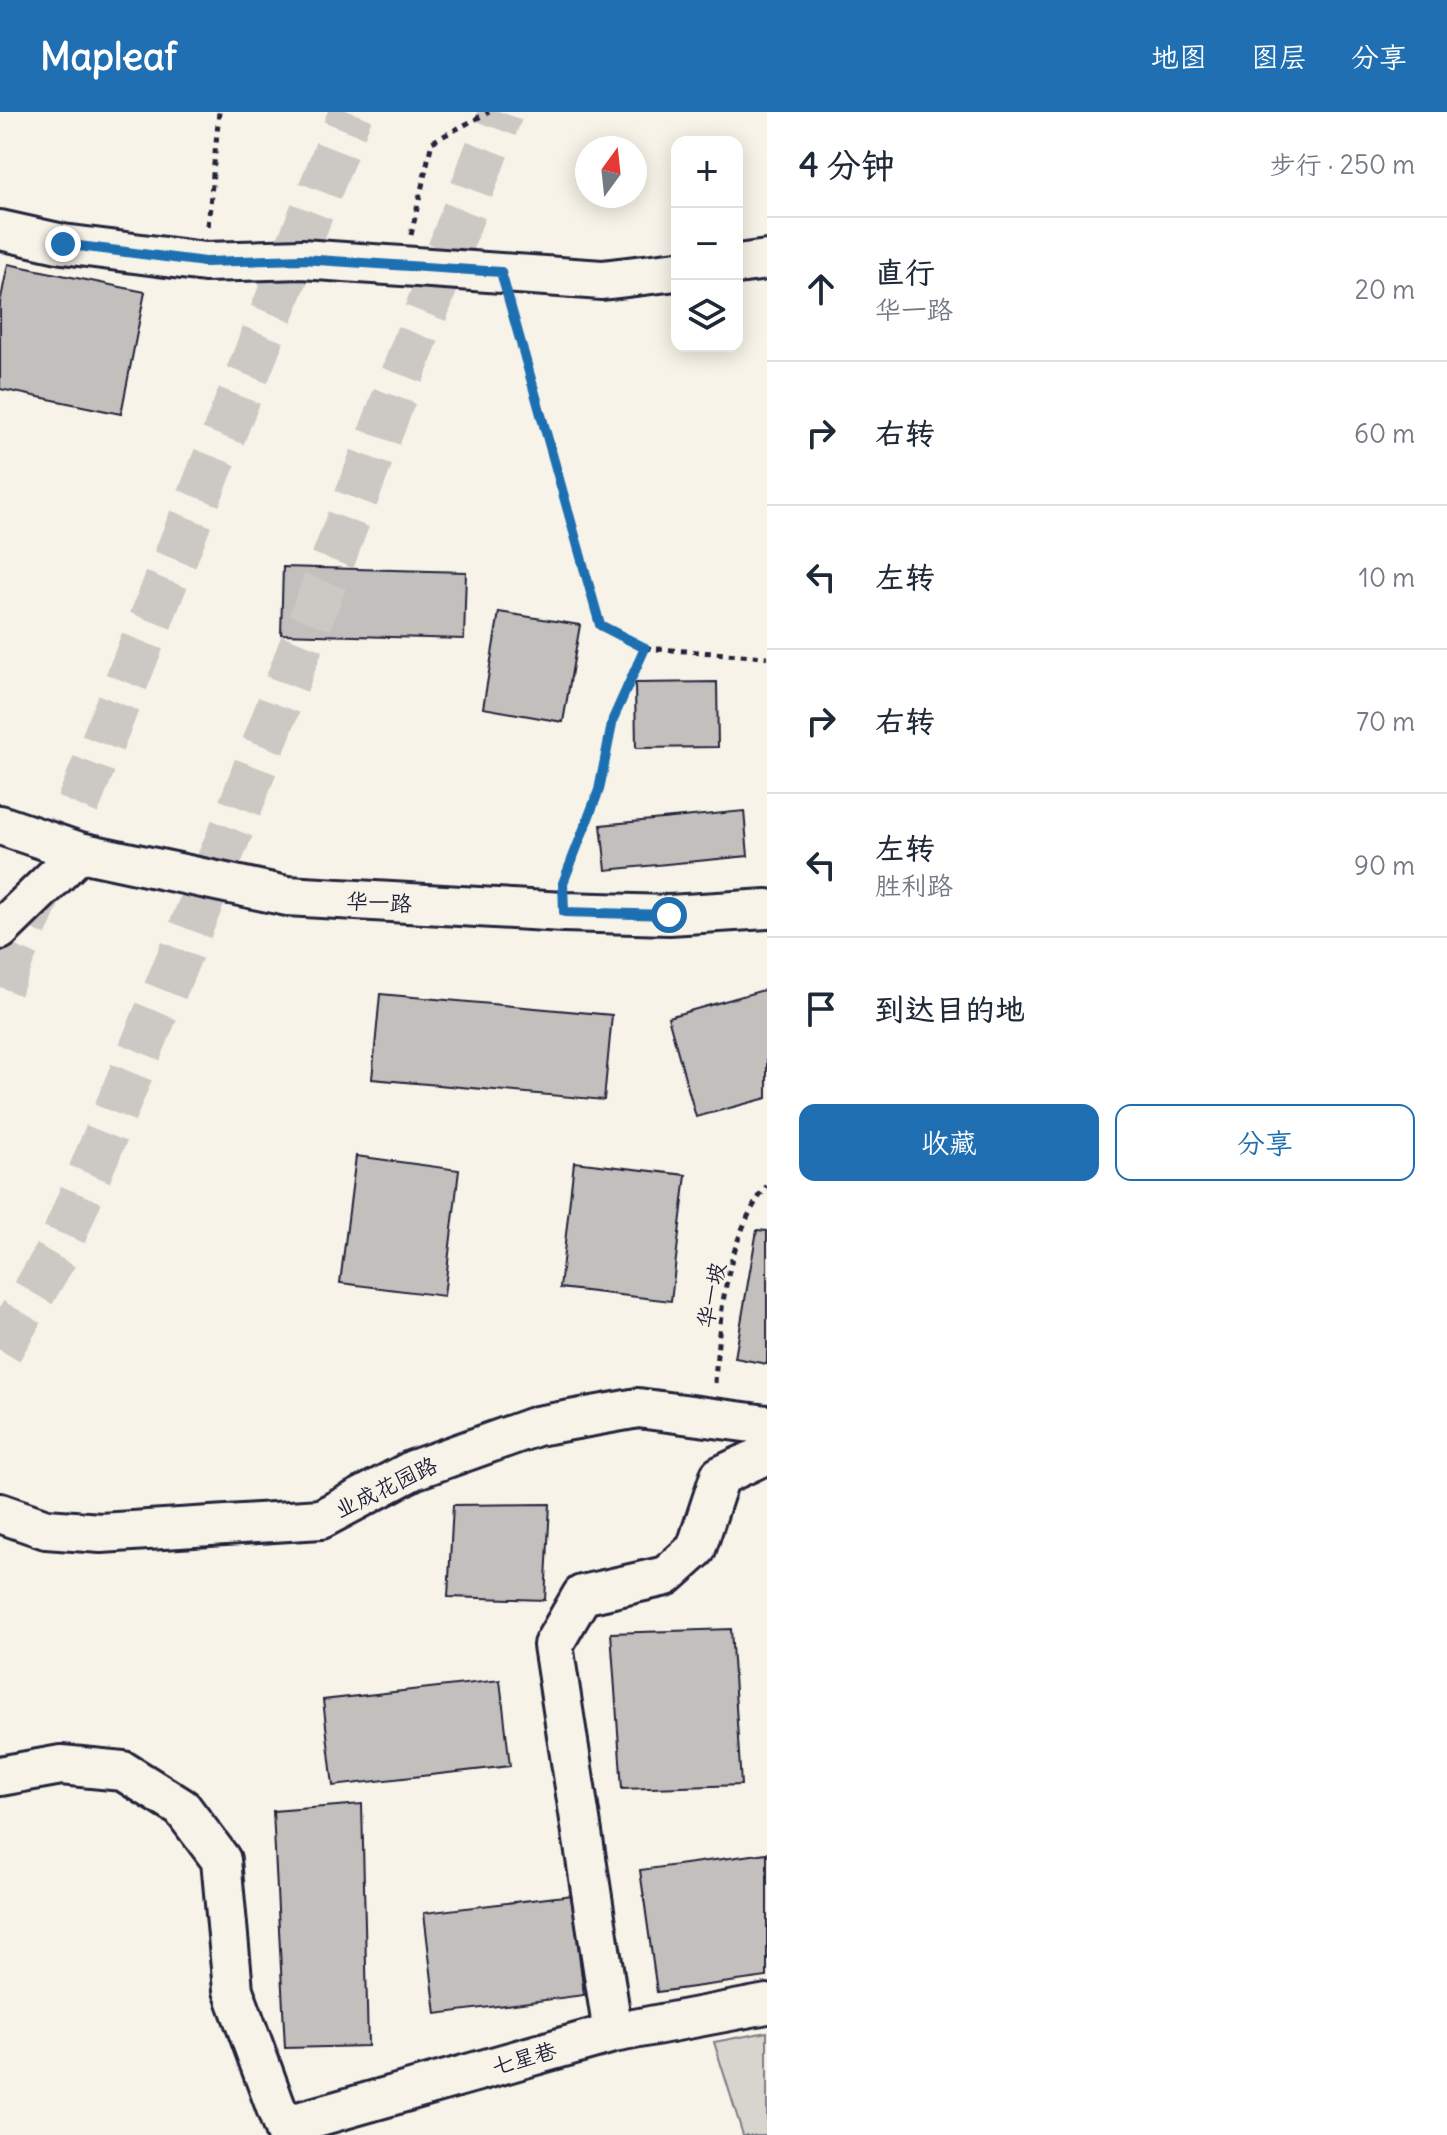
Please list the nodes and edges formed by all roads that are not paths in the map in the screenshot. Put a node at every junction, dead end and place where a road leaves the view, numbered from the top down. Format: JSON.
{"nodes":[{"id":1,"x":0,"y":230,"type":"edge"},
{"id":2,"x":767,"y":260,"type":"edge"},
{"id":3,"x":743,"y":263,"type":"edge"},
{"id":4,"x":671,"y":272,"type":"edge"},
{"id":5,"x":0,"y":825,"type":"edge"},
{"id":6,"x":80,"y":852,"type":"junction"},
{"id":7,"x":767,"y":909,"type":"edge"},
{"id":8,"x":0,"y":930,"type":"edge"},
{"id":9,"x":767,"y":1425,"type":"edge"},
{"id":10,"x":767,"y":1454,"type":"edge"},
{"id":11,"x":0,"y":1513,"type":"edge"},
{"id":12,"x":0,"y":1776,"type":"edge"},
{"id":13,"x":767,"y":2004,"type":"edge"},
{"id":14,"x":613,"y":2033,"type":"junction"},
{"id":15,"x":285,"y":2130,"type":"edge"}],
"edges":[{"from":1,"to":4,"type":"street"},
{"from":2,"to":3,"type":"street"},
{"from":5,"to":6,"type":"street","name":"华一路"},
{"from":6,"to":7,"type":"street","name":"华一路"},
{"from":6,"to":8,"type":"street"},
{"from":9,"to":11,"type":"street","name":"业成花园路"},
{"from":10,"to":14,"type":"street"},
{"from":12,"to":15,"type":"street"},
{"from":13,"to":14,"type":"street","name":"七星巷"},
{"from":14,"to":15,"type":"street","name":"七星巷"}]}
